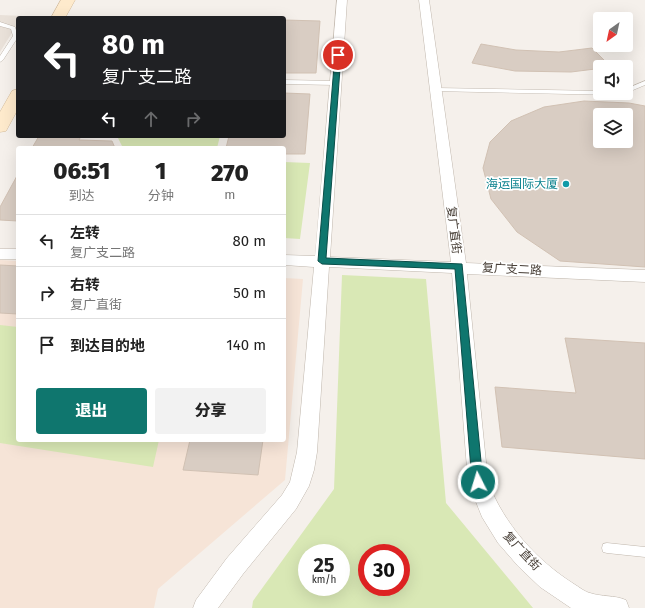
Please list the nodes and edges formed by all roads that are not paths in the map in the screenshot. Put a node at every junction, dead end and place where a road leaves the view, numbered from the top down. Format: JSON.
{"nodes":[{"id":1,"x":68,"y":0,"type":"edge"},
{"id":2,"x":342,"y":0,"type":"edge"},
{"id":3,"x":424,"y":0,"type":"edge"},
{"id":4,"x":59,"y":16,"type":"edge"},
{"id":5,"x":0,"y":24,"type":"edge"},
{"id":6,"x":0,"y":60,"type":"edge"},
{"id":7,"x":286,"y":82,"type":"edge"},
{"id":8,"x":336,"y":83,"type":"junction"},
{"id":9,"x":645,"y":83,"type":"edge"},
{"id":10,"x":633,"y":88,"type":"edge"},
{"id":11,"x":436,"y":90,"type":"junction"},
{"id":12,"x":593,"y":93,"type":"edge"},
{"id":13,"x":16,"y":98,"type":"edge"},
{"id":14,"x":0,"y":127,"type":"edge"},
{"id":15,"x":0,"y":254,"type":"edge"},
{"id":16,"x":16,"y":254,"type":"edge"},
{"id":17,"x":286,"y":260,"type":"edge"},
{"id":18,"x":322,"y":261,"type":"junction"},
{"id":19,"x":459,"y":266,"type":"junction"},
{"id":20,"x":645,"y":276,"type":"edge"},
{"id":21,"x":607,"y":548,"type":"dead end"},
{"id":22,"x":645,"y":552,"type":"edge"},
{"id":23,"x":586,"y":606,"type":"edge"},
{"id":24,"x":204,"y":608,"type":"edge"},
{"id":25,"x":618,"y":608,"type":"edge"}],
"edges":[{"from":1,"to":4,"type":"street"},
{"from":2,"to":8,"type":"street"},
{"from":3,"to":11,"type":"street","name":"复广直街"},
{"from":5,"to":6,"type":"lane"},
{"from":7,"to":8,"type":"lane"},
{"from":8,"to":18,"type":"street"},
{"from":9,"to":10,"type":"lane"},
{"from":11,"to":12,"type":"lane"},
{"from":11,"to":19,"type":"street","name":"复广直街"},
{"from":13,"to":14,"type":"street"},
{"from":15,"to":16,"type":"street"},
{"from":17,"to":18,"type":"street","name":"复广支二路"},
{"from":18,"to":19,"type":"street","name":"复广支二路"},
{"from":18,"to":24,"type":"street"},
{"from":19,"to":20,"type":"street","name":"复广支二路"},
{"from":19,"to":23,"type":"street","name":"复广直街"},
{"from":21,"to":22,"type":"lane"},
{"from":23,"to":25,"type":"street"}]}
